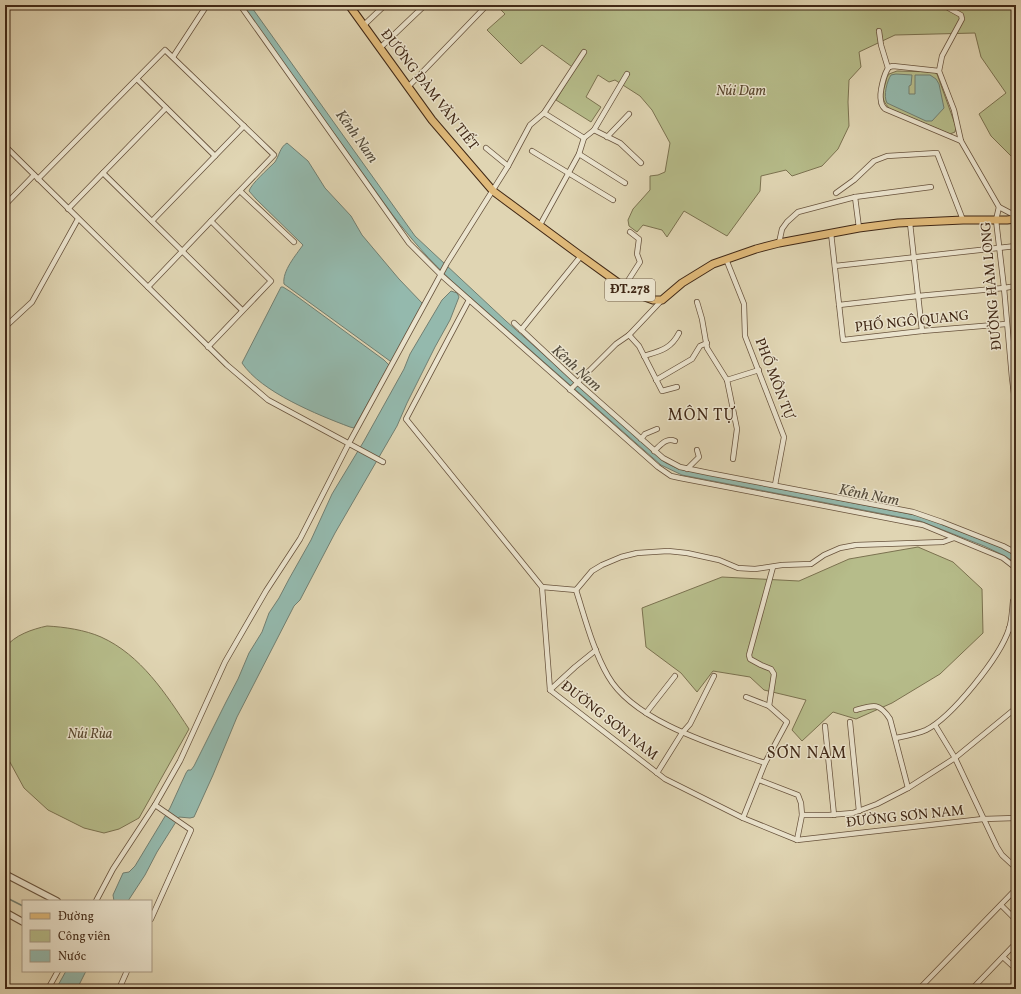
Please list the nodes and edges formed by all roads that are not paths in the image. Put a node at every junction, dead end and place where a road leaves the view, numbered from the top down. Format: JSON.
{"nodes":[{"id":1,"x":207,"y":5,"type":"edge"},
{"id":2,"x":240,"y":5,"type":"edge"},
{"id":3,"x":349,"y":5,"type":"edge"},
{"id":4,"x":385,"y":5,"type":"edge"},
{"id":5,"x":425,"y":5,"type":"edge"},
{"id":6,"x":487,"y":5,"type":"edge"},
{"id":7,"x":943,"y":5,"type":"edge"},
{"id":8,"x":363,"y":26,"type":"junction"},
{"id":9,"x":879,"y":31,"type":"dead end"},
{"id":10,"x":380,"y":48,"type":"junction"},
{"id":11,"x":584,"y":52,"type":"dead end"},
{"id":12,"x":172,"y":57,"type":"junction"},
{"id":13,"x":888,"y":68,"type":"junction"},
{"id":14,"x":939,"y":71,"type":"junction"},
{"id":15,"x":628,"y":74,"type":"dead end"},
{"id":16,"x":136,"y":79,"type":"junction"},
{"id":17,"x":408,"y":87,"type":"junction"},
{"id":18,"x":166,"y":108,"type":"junction"},
{"id":19,"x":544,"y":113,"type":"junction"},
{"id":20,"x":629,"y":114,"type":"dead end"},
{"id":21,"x":244,"y":126,"type":"junction"},
{"id":22,"x":594,"y":130,"type":"junction"},
{"id":23,"x":607,"y":137,"type":"junction"},
{"id":24,"x":584,"y":138,"type":"junction"},
{"id":25,"x":961,"y":141,"type":"junction"},
{"id":26,"x":5,"y":146,"type":"edge"},
{"id":27,"x":486,"y":148,"type":"dead end"},
{"id":28,"x":532,"y":151,"type":"dead end"},
{"id":29,"x":579,"y":154,"type":"junction"},
{"id":30,"x":215,"y":156,"type":"junction"},
{"id":31,"x":641,"y":163,"type":"dead end"},
{"id":32,"x":508,"y":166,"type":"junction"},
{"id":33,"x":103,"y":173,"type":"junction"},
{"id":34,"x":568,"y":173,"type":"junction"},
{"id":35,"x":36,"y":177,"type":"junction"},
{"id":36,"x":626,"y":182,"type":"dead end"},
{"id":37,"x":931,"y":187,"type":"dead end"},
{"id":38,"x":240,"y":191,"type":"junction"},
{"id":39,"x":493,"y":191,"type":"junction"},
{"id":40,"x":836,"y":192,"type":"dead end"},
{"id":41,"x":855,"y":197,"type":"junction"},
{"id":42,"x":613,"y":200,"type":"dead end"},
{"id":43,"x":5,"y":205,"type":"edge"},
{"id":44,"x":998,"y":207,"type":"junction"},
{"id":45,"x":68,"y":209,"type":"junction"},
{"id":46,"x":1016,"y":216,"type":"edge"},
{"id":47,"x":78,"y":219,"type":"junction"},
{"id":48,"x":1016,"y":219,"type":"edge"},
{"id":49,"x":964,"y":220,"type":"junction"},
{"id":50,"x":996,"y":220,"type":"junction"},
{"id":51,"x":152,"y":221,"type":"junction"},
{"id":52,"x":211,"y":221,"type":"junction"},
{"id":53,"x":910,"y":223,"type":"junction"},
{"id":54,"x":540,"y":225,"type":"junction"},
{"id":55,"x":858,"y":228,"type":"junction"},
{"id":56,"x":630,"y":232,"type":"dead end"},
{"id":57,"x":831,"y":233,"type":"junction"},
{"id":58,"x":294,"y":242,"type":"dead end"},
{"id":59,"x":779,"y":243,"type":"junction"},
{"id":60,"x":1016,"y":246,"type":"edge"},
{"id":61,"x":999,"y":248,"type":"junction"},
{"id":62,"x":182,"y":251,"type":"junction"},
{"id":63,"x":581,"y":256,"type":"junction"},
{"id":64,"x":914,"y":256,"type":"junction"},
{"id":65,"x":726,"y":259,"type":"junction"},
{"id":66,"x":835,"y":266,"type":"junction"},
{"id":67,"x":441,"y":275,"type":"junction"},
{"id":68,"x":1016,"y":286,"type":"edge"},
{"id":69,"x":148,"y":287,"type":"junction"},
{"id":70,"x":624,"y":287,"type":"junction"},
{"id":71,"x":1004,"y":288,"type":"junction"},
{"id":72,"x":918,"y":296,"type":"junction"},
{"id":73,"x":469,"y":300,"type":"junction"},
{"id":74,"x":662,"y":300,"type":"junction"},
{"id":75,"x":697,"y":302,"type":"dead end"},
{"id":76,"x":839,"y":305,"type":"junction"},
{"id":77,"x":242,"y":310,"type":"junction"},
{"id":78,"x":514,"y":323,"type":"dead end"},
{"id":79,"x":1006,"y":324,"type":"junction"},
{"id":80,"x":5,"y":327,"type":"edge"},
{"id":81,"x":521,"y":330,"type":"junction"},
{"id":82,"x":922,"y":330,"type":"junction"},
{"id":83,"x":679,"y":333,"type":"dead end"},
{"id":84,"x":629,"y":335,"type":"junction"},
{"id":85,"x":707,"y":343,"type":"junction"},
{"id":86,"x":208,"y":347,"type":"junction"},
{"id":87,"x":644,"y":356,"type":"junction"},
{"id":88,"x":759,"y":370,"type":"junction"},
{"id":89,"x":656,"y":380,"type":"junction"},
{"id":90,"x":727,"y":380,"type":"junction"},
{"id":91,"x":577,"y":382,"type":"junction"},
{"id":92,"x":678,"y":387,"type":"dead end"},
{"id":93,"x":570,"y":390,"type":"junction"},
{"id":94,"x":1015,"y":393,"type":"edge"},
{"id":95,"x":1016,"y":410,"type":"edge"},
{"id":96,"x":657,"y":429,"type":"dead end"},
{"id":97,"x":641,"y":439,"type":"junction"},
{"id":98,"x":675,"y":440,"type":"dead end"},
{"id":99,"x":350,"y":444,"type":"junction"},
{"id":100,"x":698,"y":450,"type":"dead end"},
{"id":101,"x":654,"y":451,"type":"junction"},
{"id":102,"x":733,"y":459,"type":"dead end"},
{"id":103,"x":384,"y":462,"type":"dead end"},
{"id":104,"x":687,"y":469,"type":"junction"},
{"id":105,"x":775,"y":485,"type":"junction"},
{"id":106,"x":954,"y":538,"type":"junction"},
{"id":107,"x":1016,"y":553,"type":"edge"},
{"id":108,"x":773,"y":567,"type":"junction"},
{"id":109,"x":1016,"y":568,"type":"edge"},
{"id":110,"x":542,"y":587,"type":"junction"},
{"id":111,"x":576,"y":590,"type":"junction"},
{"id":112,"x":1013,"y":601,"type":"dead end"},
{"id":113,"x":1009,"y":628,"type":"junction"},
{"id":114,"x":1016,"y":632,"type":"edge"},
{"id":115,"x":596,"y":650,"type":"junction"},
{"id":116,"x":675,"y":676,"type":"dead end"},
{"id":117,"x":714,"y":676,"type":"dead end"},
{"id":118,"x":550,"y":690,"type":"junction"},
{"id":119,"x":746,"y":697,"type":"dead end"},
{"id":120,"x":769,"y":706,"type":"junction"},
{"id":121,"x":1016,"y":708,"type":"edge"},
{"id":122,"x":856,"y":710,"type":"dead end"},
{"id":123,"x":646,"y":713,"type":"junction"},
{"id":124,"x":850,"y":722,"type":"dead end"},
{"id":125,"x":935,"y":725,"type":"junction"},
{"id":126,"x":825,"y":726,"type":"dead end"},
{"id":127,"x":682,"y":733,"type":"junction"},
{"id":128,"x":896,"y":738,"type":"junction"},
{"id":129,"x":955,"y":758,"type":"junction"},
{"id":130,"x":765,"y":763,"type":"junction"},
{"id":131,"x":657,"y":773,"type":"junction"},
{"id":132,"x":759,"y":780,"type":"junction"},
{"id":133,"x":908,"y":788,"type":"junction"},
{"id":134,"x":155,"y":805,"type":"junction"},
{"id":135,"x":859,"y":811,"type":"junction"},
{"id":136,"x":802,"y":815,"type":"junction"},
{"id":137,"x":834,"y":815,"type":"junction"},
{"id":138,"x":743,"y":818,"type":"junction"},
{"id":139,"x":1016,"y":818,"type":"edge"},
{"id":140,"x":983,"y":819,"type":"junction"},
{"id":141,"x":797,"y":840,"type":"junction"},
{"id":142,"x":1016,"y":868,"type":"edge"},
{"id":143,"x":5,"y":874,"type":"edge"},
{"id":144,"x":1016,"y":889,"type":"edge"},
{"id":145,"x":55,"y":900,"type":"edge"},
{"id":146,"x":97,"y":900,"type":"edge"},
{"id":147,"x":1001,"y":906,"type":"junction"},
{"id":148,"x":5,"y":912,"type":"edge"},
{"id":149,"x":152,"y":916,"type":"edge"},
{"id":150,"x":1016,"y":920,"type":"edge"},
{"id":151,"x":22,"y":921,"type":"edge"},
{"id":152,"x":1016,"y":943,"type":"edge"},
{"id":153,"x":1003,"y":957,"type":"junction"},
{"id":154,"x":1016,"y":969,"type":"edge"},
{"id":155,"x":57,"y":972,"type":"edge"},
{"id":156,"x":128,"y":972,"type":"edge"},
{"id":157,"x":974,"y":987,"type":"edge"},
{"id":158,"x":48,"y":989,"type":"edge"},
{"id":159,"x":119,"y":989,"type":"edge"},
{"id":160,"x":921,"y":989,"type":"edge"},
{"id":161,"x":980,"y":989,"type":"edge"}],
"edges":[{"from":1,"to":12,"type":"street"},
{"from":2,"to":67,"type":"street"},
{"from":3,"to":8,"type":"main road","name":"ĐƯỜNG ĐÀM VĂN TIẾT","number":"ĐT.278"},
{"from":4,"to":8,"type":"street"},
{"from":5,"to":10,"type":"street"},
{"from":6,"to":17,"type":"street"},
{"from":7,"to":14,"type":"street"},
{"from":8,"to":10,"type":"main road","name":"ĐƯỜNG ĐÀM VĂN TIẾT","number":"ĐT.278"},
{"from":9,"to":13,"type":"street"},
{"from":10,"to":17,"type":"main road","name":"ĐƯỜNG ĐÀM VĂN TIẾT","number":"ĐT.278"},
{"from":11,"to":19,"type":"street"},
{"from":12,"to":16,"type":"street"},
{"from":12,"to":21,"type":"street"},
{"from":13,"to":14,"type":"street"},
{"from":13,"to":25,"type":"street"},
{"from":14,"to":25,"type":"street","name":"ĐƯỜNG HÀM LONG"},
{"from":15,"to":22,"type":"street"},
{"from":16,"to":18,"type":"street"},
{"from":16,"to":35,"type":"street"},
{"from":17,"to":39,"type":"main road","name":"ĐƯỜNG ĐÀM VĂN TIẾT","number":"ĐT.278"},
{"from":18,"to":30,"type":"street"},
{"from":18,"to":33,"type":"street"},
{"from":19,"to":24,"type":"street"},
{"from":19,"to":32,"type":"street"},
{"from":20,"to":23,"type":"street"},
{"from":21,"to":30,"type":"street"},
{"from":21,"to":38,"type":"street"},
{"from":22,"to":23,"type":"street"},
{"from":22,"to":24,"type":"street"},
{"from":23,"to":31,"type":"street"},
{"from":24,"to":29,"type":"street"},
{"from":25,"to":44,"type":"street","name":"ĐƯỜNG HÀM LONG"},
{"from":26,"to":35,"type":"street"},
{"from":27,"to":32,"type":"street"},
{"from":28,"to":34,"type":"street"},
{"from":29,"to":34,"type":"street"},
{"from":29,"to":36,"type":"street"},
{"from":30,"to":51,"type":"street"},
{"from":32,"to":39,"type":"street"},
{"from":33,"to":45,"type":"street"},
{"from":33,"to":51,"type":"street"},
{"from":34,"to":42,"type":"street"},
{"from":34,"to":54,"type":"street"},
{"from":35,"to":43,"type":"street"},
{"from":35,"to":45,"type":"street"},
{"from":37,"to":41,"type":"street"},
{"from":38,"to":52,"type":"street"},
{"from":38,"to":58,"type":"street"},
{"from":39,"to":54,"type":"main road","name":"ĐƯỜNG ĐÀM VĂN TIẾT","number":"ĐT.278"},
{"from":39,"to":67,"type":"street"},
{"from":40,"to":49,"type":"street"},
{"from":41,"to":55,"type":"street"},
{"from":41,"to":59,"type":"street"},
{"from":44,"to":46,"type":"street","name":"ĐƯỜNG HÀM LONG"},
{"from":44,"to":50,"type":"street","name":"ĐƯỜNG HÀM LONG"},
{"from":45,"to":47,"type":"street"},
{"from":47,"to":69,"type":"street"},
{"from":47,"to":80,"type":"street"},
{"from":48,"to":50,"type":"main road","number":"ĐT.278"},
{"from":49,"to":50,"type":"main road","number":"ĐT.278"},
{"from":49,"to":53,"type":"main road","number":"ĐT.278"},
{"from":50,"to":61,"type":"street","name":"ĐƯỜNG HÀM LONG"},
{"from":51,"to":62,"type":"street"},
{"from":52,"to":62,"type":"street"},
{"from":52,"to":77,"type":"street"},
{"from":53,"to":55,"type":"main road","number":"ĐT.278"},
{"from":53,"to":64,"type":"street"},
{"from":54,"to":63,"type":"main road","name":"ĐƯỜNG ĐÀM VĂN TIẾT","number":"ĐT.278"},
{"from":55,"to":57,"type":"main road","number":"ĐT.278"},
{"from":56,"to":70,"type":"street"},
{"from":57,"to":59,"type":"main road","number":"ĐT.278"},
{"from":57,"to":66,"type":"street"},
{"from":59,"to":65,"type":"main road","number":"ĐT.278"},
{"from":60,"to":61,"type":"street"},
{"from":61,"to":64,"type":"street"},
{"from":61,"to":71,"type":"street","name":"ĐƯỜNG HÀM LONG"},
{"from":62,"to":69,"type":"street"},
{"from":62,"to":77,"type":"street"},
{"from":63,"to":70,"type":"main road","name":"ĐƯỜNG ĐÀM VĂN TIẾT","number":"ĐT.278"},
{"from":63,"to":81,"type":"street"},
{"from":64,"to":66,"type":"street"},
{"from":64,"to":72,"type":"street"},
{"from":65,"to":74,"type":"main road","number":"ĐT.278"},
{"from":65,"to":88,"type":"street","name":"PHỐ MÔN TỰ"},
{"from":66,"to":76,"type":"street"},
{"from":67,"to":73,"type":"street"},
{"from":67,"to":99,"type":"street"},
{"from":68,"to":71,"type":"street"},
{"from":69,"to":86,"type":"street"},
{"from":70,"to":74,"type":"main road","name":"ĐƯỜNG ĐÀM VĂN TIẾT","number":"ĐT.278"},
{"from":71,"to":72,"type":"street"},
{"from":71,"to":79,"type":"street","name":"ĐƯỜNG HÀM LONG"},
{"from":72,"to":76,"type":"street"},
{"from":72,"to":82,"type":"street"},
{"from":73,"to":93,"type":"street"},
{"from":73,"to":110,"type":"street"},
{"from":74,"to":84,"type":"street"},
{"from":75,"to":85,"type":"street"},
{"from":76,"to":82,"type":"street","name":"PHỐ NGÔ QUANG"},
{"from":77,"to":86,"type":"street"},
{"from":78,"to":81,"type":"street"},
{"from":79,"to":82,"type":"street","name":"PHỐ NGÔ QUANG"},
{"from":79,"to":94,"type":"street","name":"ĐƯỜNG HÀM LONG"},
{"from":81,"to":91,"type":"street"},
{"from":83,"to":87,"type":"street"},
{"from":84,"to":87,"type":"street"},
{"from":84,"to":91,"type":"street"},
{"from":85,"to":89,"type":"street"},
{"from":85,"to":90,"type":"street"},
{"from":86,"to":99,"type":"street"},
{"from":87,"to":89,"type":"street"},
{"from":88,"to":90,"type":"street"},
{"from":88,"to":105,"type":"street","name":"PHỐ MÔN TỰ"},
{"from":89,"to":92,"type":"street"},
{"from":90,"to":102,"type":"street"},
{"from":91,"to":93,"type":"street"},
{"from":91,"to":97,"type":"street"},
{"from":93,"to":106,"type":"street"},
{"from":94,"to":95,"type":"street","name":"ĐƯỜNG HÀM LONG"},
{"from":96,"to":97,"type":"street"},
{"from":97,"to":101,"type":"street"},
{"from":98,"to":101,"type":"street"},
{"from":99,"to":103,"type":"street"},
{"from":99,"to":134,"type":"street"},
{"from":100,"to":104,"type":"street"},
{"from":101,"to":104,"type":"street"},
{"from":104,"to":105,"type":"street"},
{"from":105,"to":107,"type":"street"},
{"from":106,"to":108,"type":"street"},
{"from":106,"to":109,"type":"street"},
{"from":108,"to":111,"type":"street"},
{"from":108,"to":120,"type":"street"},
{"from":110,"to":111,"type":"street"},
{"from":110,"to":118,"type":"street","name":"ĐƯỜNG SƠN NAM"},
{"from":111,"to":115,"type":"street"},
{"from":112,"to":113,"type":"street"},
{"from":113,"to":114,"type":"street"},
{"from":113,"to":125,"type":"street"},
{"from":115,"to":118,"type":"street"},
{"from":115,"to":123,"type":"street"},
{"from":116,"to":123,"type":"street"},
{"from":117,"to":127,"type":"street"},
{"from":118,"to":131,"type":"street","name":"ĐƯỜNG SƠN NAM"},
{"from":119,"to":120,"type":"street"},
{"from":120,"to":130,"type":"street"},
{"from":121,"to":129,"type":"street"},
{"from":122,"to":128,"type":"street"},
{"from":123,"to":127,"type":"street"},
{"from":124,"to":135,"type":"street"},
{"from":125,"to":128,"type":"street"},
{"from":125,"to":129,"type":"street"},
{"from":126,"to":137,"type":"street"},
{"from":127,"to":130,"type":"street"},
{"from":127,"to":131,"type":"street"},
{"from":128,"to":133,"type":"street"},
{"from":129,"to":133,"type":"street"},
{"from":129,"to":140,"type":"street"},
{"from":130,"to":132,"type":"street"},
{"from":131,"to":138,"type":"street","name":"ĐƯỜNG SƠN NAM"},
{"from":132,"to":136,"type":"street"},
{"from":132,"to":138,"type":"street"},
{"from":133,"to":135,"type":"street"},
{"from":134,"to":146,"type":"street"},
{"from":134,"to":149,"type":"street"},
{"from":135,"to":137,"type":"street"},
{"from":136,"to":137,"type":"street"},
{"from":136,"to":141,"type":"street"},
{"from":138,"to":141,"type":"street","name":"ĐƯỜNG SƠN NAM"},
{"from":139,"to":140,"type":"street","name":"ĐƯỜNG SƠN NAM"},
{"from":140,"to":141,"type":"street","name":"ĐƯỜNG SƠN NAM"},
{"from":140,"to":142,"type":"street"},
{"from":143,"to":145,"type":"street"},
{"from":144,"to":147,"type":"street"},
{"from":147,"to":150,"type":"street"},
{"from":147,"to":160,"type":"street"},
{"from":148,"to":151,"type":"street"},
{"from":152,"to":153,"type":"street"},
{"from":153,"to":154,"type":"street"},
{"from":153,"to":157,"type":"street"},
{"from":155,"to":158,"type":"street"},
{"from":156,"to":159,"type":"street"},
{"from":157,"to":161,"type":"street"}]}
